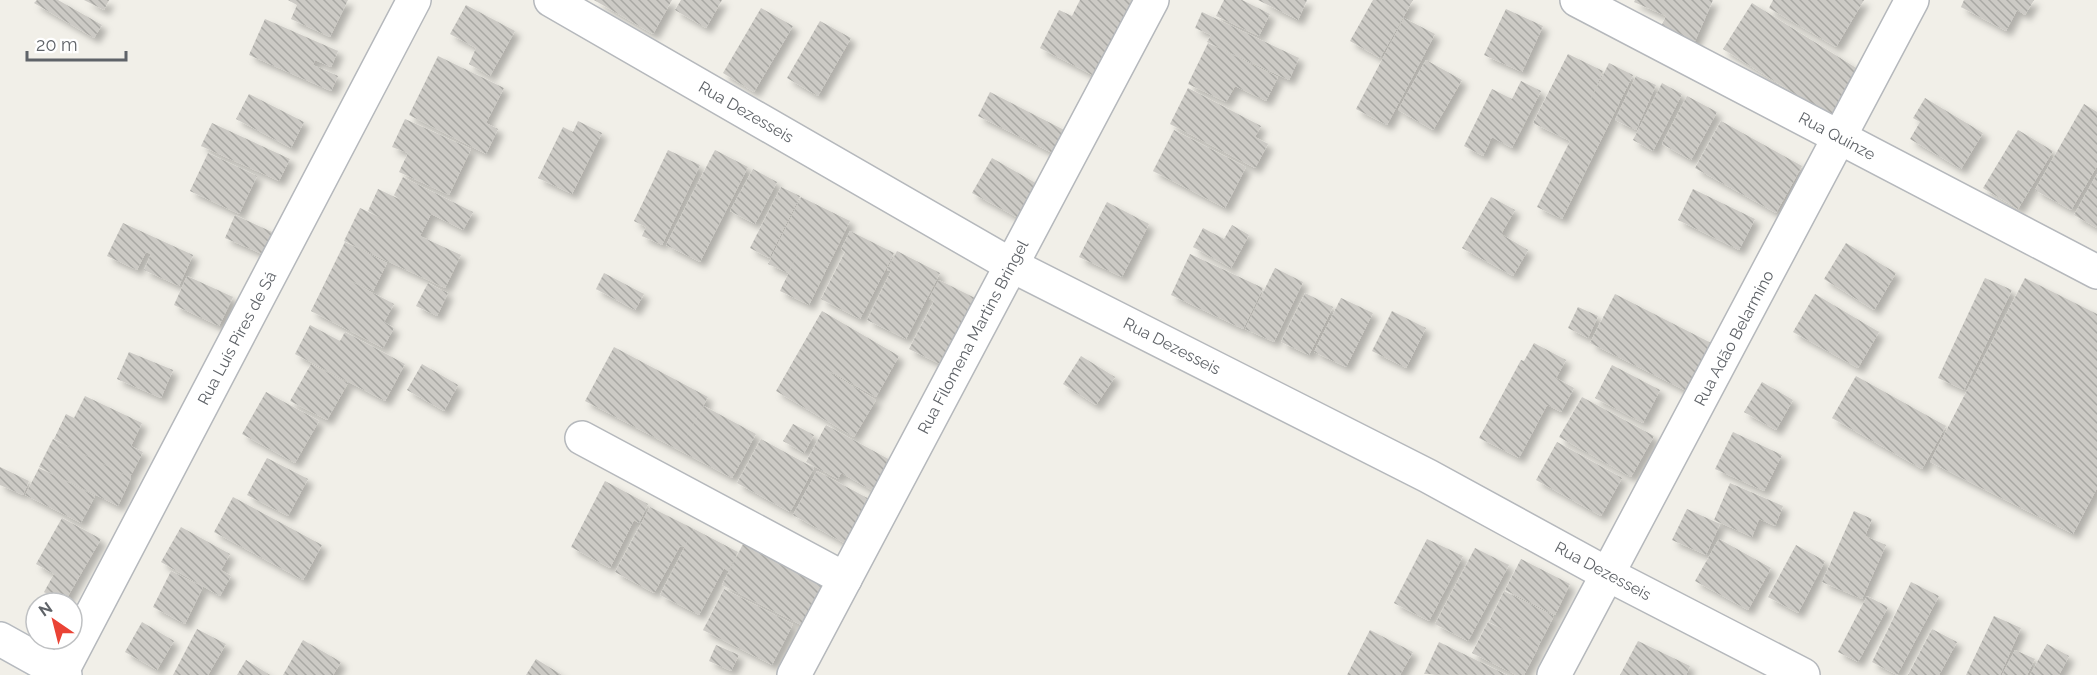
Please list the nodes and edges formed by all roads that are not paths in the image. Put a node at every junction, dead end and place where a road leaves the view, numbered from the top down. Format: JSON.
{"nodes":[{"id":1,"x":414,"y":0,"type":"edge"},
{"id":2,"x":551,"y":0,"type":"edge"},
{"id":3,"x":1152,"y":0,"type":"edge"},
{"id":4,"x":1577,"y":0,"type":"edge"},
{"id":5,"x":1912,"y":0,"type":"edge"},
{"id":6,"x":1839,"y":137,"type":"junction"},
{"id":7,"x":1011,"y":265,"type":"junction"},
{"id":8,"x":2097,"y":272,"type":"edge"},
{"id":9,"x":582,"y":438,"type":"dead end"},
{"id":10,"x":1609,"y":575,"type":"junction"},
{"id":11,"x":845,"y":579,"type":"junction"},
{"id":12,"x":0,"y":639,"type":"edge"},
{"id":13,"x":62,"y":674,"type":"edge"},
{"id":14,"x":794,"y":675,"type":"edge"},
{"id":15,"x":1554,"y":675,"type":"edge"},
{"id":16,"x":1803,"y":675,"type":"edge"}],
"edges":[{"from":1,"to":13,"type":"street","name":"Rua Luís Pires de Sá"},
{"from":2,"to":7,"type":"street","name":"Rua Dezesseis"},
{"from":3,"to":7,"type":"street","name":"Rua Filomena Martins Bringel"},
{"from":4,"to":6,"type":"street","name":"Rua Quinze"},
{"from":5,"to":6,"type":"street","name":"Rua Adão Belarmino"},
{"from":6,"to":8,"type":"street","name":"Rua Quinze"},
{"from":6,"to":10,"type":"street","name":"Rua Adão Belarmino"},
{"from":7,"to":10,"type":"street","name":"Rua Dezesseis"},
{"from":7,"to":11,"type":"street","name":"Rua Filomena Martins Bringel"},
{"from":9,"to":11,"type":"street"},
{"from":10,"to":15,"type":"street","name":"Rua Adão Belarmino"},
{"from":10,"to":16,"type":"street","name":"Rua Dezesseis"},
{"from":11,"to":14,"type":"street","name":"Rua Filomena Martins Bringel"},
{"from":12,"to":13,"type":"street"}]}
